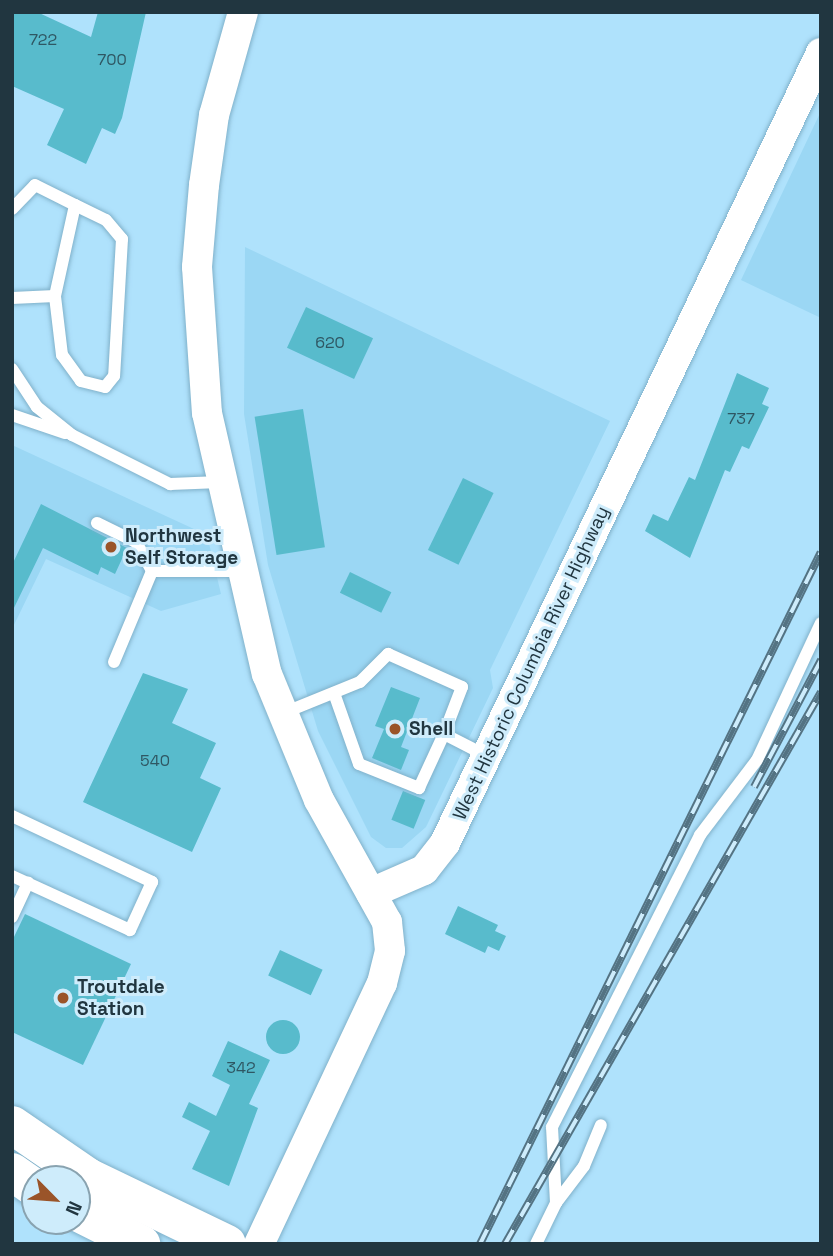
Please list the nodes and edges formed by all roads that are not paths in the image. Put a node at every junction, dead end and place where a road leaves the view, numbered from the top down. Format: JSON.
{"nodes":[{"id":1,"x":243,"y":12,"type":"edge"},
{"id":2,"x":821,"y":53,"type":"edge"},
{"id":3,"x":75,"y":205,"type":"junction"},
{"id":4,"x":12,"y":209,"type":"edge"},
{"id":5,"x":55,"y":296,"type":"junction"},
{"id":6,"x":12,"y":298,"type":"edge"},
{"id":7,"x":12,"y":369,"type":"edge"},
{"id":8,"x":12,"y":415,"type":"edge"},
{"id":9,"x":72,"y":435,"type":"junction"},
{"id":10,"x":220,"y":482,"type":"junction"},
{"id":11,"x":97,"y":523,"type":"dead end"},
{"id":12,"x":152,"y":571,"type":"junction"},
{"id":13,"x":238,"y":571,"type":"junction"},
{"id":14,"x":821,"y":623,"type":"edge"},
{"id":15,"x":114,"y":662,"type":"dead end"},
{"id":16,"x":334,"y":693,"type":"junction"},
{"id":17,"x":281,"y":714,"type":"junction"},
{"id":18,"x":444,"y":734,"type":"junction"},
{"id":19,"x":487,"y":756,"type":"junction"},
{"id":20,"x":12,"y":816,"type":"edge"},
{"id":21,"x":12,"y":876,"type":"edge"},
{"id":22,"x":28,"y":883,"type":"junction"},
{"id":23,"x":371,"y":893,"type":"junction"},
{"id":24,"x":12,"y":917,"type":"edge"},
{"id":25,"x":12,"y":1125,"type":"edge"},
{"id":26,"x":601,"y":1125,"type":"dead end"},
{"id":27,"x":556,"y":1203,"type":"junction"},
{"id":28,"x":91,"y":1219,"type":"edge"},
{"id":29,"x":141,"y":1244,"type":"edge"},
{"id":30,"x":227,"y":1244,"type":"edge"},
{"id":31,"x":259,"y":1244,"type":"edge"},
{"id":32,"x":536,"y":1244,"type":"edge"}],
"edges":[{"from":1,"to":10,"type":"street"},
{"from":2,"to":19,"type":"street","name":"West Historic Columbia River Highway"},
{"from":3,"to":4,"type":"lane"},
{"from":3,"to":5,"type":"lane"},
{"from":3,"to":5,"type":"lane"},
{"from":5,"to":6,"type":"lane"},
{"from":7,"to":9,"type":"lane"},
{"from":8,"to":9,"type":"lane"},
{"from":9,"to":10,"type":"lane"},
{"from":10,"to":13,"type":"street"},
{"from":11,"to":12,"type":"lane"},
{"from":12,"to":13,"type":"lane"},
{"from":12,"to":15,"type":"lane"},
{"from":13,"to":17,"type":"street"},
{"from":14,"to":27,"type":"lane"},
{"from":16,"to":17,"type":"lane"},
{"from":16,"to":18,"type":"lane"},
{"from":16,"to":18,"type":"lane"},
{"from":17,"to":23,"type":"street"},
{"from":18,"to":19,"type":"lane"},
{"from":19,"to":23,"type":"street","name":"West Historic Columbia River Highway"},
{"from":20,"to":22,"type":"lane"},
{"from":21,"to":22,"type":"lane"},
{"from":22,"to":24,"type":"lane"},
{"from":23,"to":31,"type":"street"},
{"from":25,"to":30,"type":"main road"},
{"from":26,"to":27,"type":"lane"},
{"from":27,"to":32,"type":"lane"},
{"from":28,"to":29,"type":"main road"}]}
